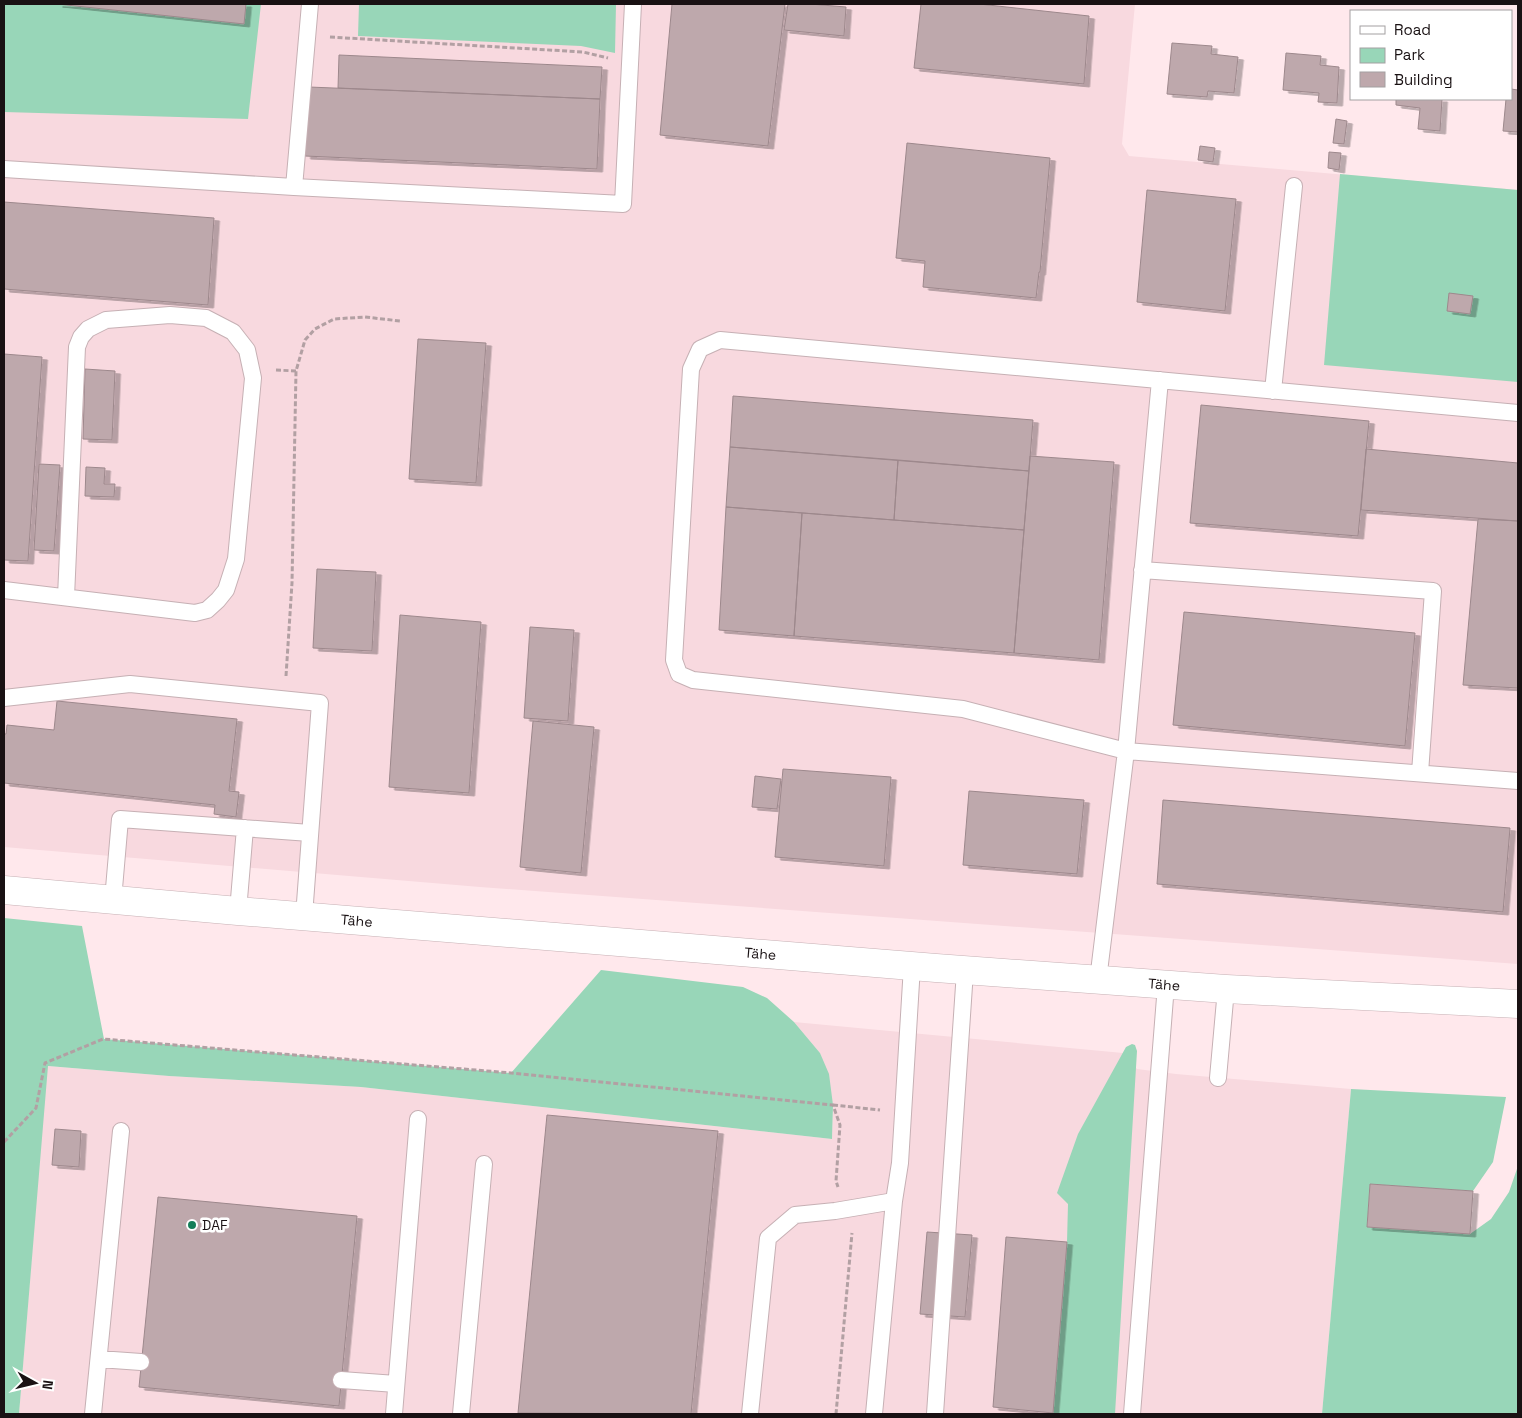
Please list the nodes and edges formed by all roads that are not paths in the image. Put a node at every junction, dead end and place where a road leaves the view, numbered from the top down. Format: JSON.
{"nodes":[{"id":1,"x":310,"y":4,"type":"edge"},
{"id":2,"x":633,"y":4,"type":"edge"},
{"id":3,"x":4,"y":170,"type":"edge"},
{"id":4,"x":1294,"y":186,"type":"dead end"},
{"id":5,"x":294,"y":187,"type":"junction"},
{"id":6,"x":1160,"y":380,"type":"junction"},
{"id":7,"x":1273,"y":391,"type":"junction"},
{"id":8,"x":1518,"y":413,"type":"edge"},
{"id":9,"x":1142,"y":570,"type":"junction"},
{"id":10,"x":4,"y":590,"type":"edge"},
{"id":11,"x":66,"y":597,"type":"junction"},
{"id":12,"x":4,"y":698,"type":"edge"},
{"id":13,"x":1126,"y":750,"type":"junction"},
{"id":14,"x":1420,"y":773,"type":"junction"},
{"id":15,"x":1518,"y":781,"type":"edge"},
{"id":16,"x":245,"y":828,"type":"junction"},
{"id":17,"x":310,"y":833,"type":"junction"},
{"id":18,"x":4,"y":890,"type":"edge"},
{"id":19,"x":113,"y":900,"type":"junction"},
{"id":20,"x":238,"y":911,"type":"junction"},
{"id":21,"x":304,"y":916,"type":"junction"},
{"id":22,"x":912,"y":966,"type":"junction"},
{"id":23,"x":965,"y":971,"type":"junction"},
{"id":24,"x":1098,"y":980,"type":"junction"},
{"id":25,"x":1166,"y":984,"type":"junction"},
{"id":26,"x":1226,"y":988,"type":"junction"},
{"id":27,"x":1518,"y":1004,"type":"edge"},
{"id":28,"x":1218,"y":1078,"type":"dead end"},
{"id":29,"x":418,"y":1119,"type":"dead end"},
{"id":30,"x":121,"y":1131,"type":"dead end"},
{"id":31,"x":484,"y":1164,"type":"dead end"},
{"id":32,"x":894,"y":1201,"type":"junction"},
{"id":33,"x":99,"y":1359,"type":"junction"},
{"id":34,"x":141,"y":1362,"type":"dead end"},
{"id":35,"x":341,"y":1380,"type":"dead end"},
{"id":36,"x":396,"y":1384,"type":"junction"},
{"id":37,"x":93,"y":1414,"type":"edge"},
{"id":38,"x":394,"y":1414,"type":"edge"},
{"id":39,"x":461,"y":1414,"type":"edge"},
{"id":40,"x":750,"y":1414,"type":"edge"},
{"id":41,"x":874,"y":1414,"type":"edge"},
{"id":42,"x":935,"y":1414,"type":"edge"},
{"id":43,"x":1132,"y":1414,"type":"edge"}],
"edges":[{"from":1,"to":5,"type":"lane"},
{"from":2,"to":5,"type":"lane"},
{"from":3,"to":5,"type":"lane"},
{"from":4,"to":7,"type":"lane"},
{"from":6,"to":7,"type":"lane"},
{"from":6,"to":9,"type":"lane"},
{"from":6,"to":13,"type":"lane"},
{"from":7,"to":8,"type":"lane"},
{"from":9,"to":13,"type":"lane"},
{"from":9,"to":14,"type":"lane"},
{"from":10,"to":11,"type":"lane"},
{"from":11,"to":11,"type":"lane"},
{"from":12,"to":17,"type":"lane"},
{"from":13,"to":14,"type":"lane"},
{"from":13,"to":24,"type":"lane"},
{"from":14,"to":15,"type":"lane"},
{"from":16,"to":17,"type":"lane"},
{"from":16,"to":19,"type":"lane"},
{"from":16,"to":20,"type":"lane"},
{"from":17,"to":21,"type":"lane"},
{"from":18,"to":19,"type":"street","name":"Tähe"},
{"from":19,"to":20,"type":"street","name":"Tähe"},
{"from":20,"to":21,"type":"street","name":"Tähe"},
{"from":21,"to":22,"type":"street","name":"Tähe"},
{"from":22,"to":23,"type":"street","name":"Tähe"},
{"from":22,"to":32,"type":"lane"},
{"from":23,"to":24,"type":"street","name":"Tähe"},
{"from":23,"to":42,"type":"lane"},
{"from":24,"to":25,"type":"street","name":"Tähe"},
{"from":25,"to":26,"type":"street","name":"Tähe"},
{"from":25,"to":43,"type":"lane"},
{"from":26,"to":27,"type":"street","name":"Tähe"},
{"from":26,"to":28,"type":"lane"},
{"from":29,"to":36,"type":"lane"},
{"from":30,"to":33,"type":"lane"},
{"from":31,"to":39,"type":"lane"},
{"from":32,"to":40,"type":"lane"},
{"from":32,"to":41,"type":"lane"},
{"from":33,"to":34,"type":"lane"},
{"from":33,"to":37,"type":"lane"},
{"from":35,"to":36,"type":"lane"},
{"from":36,"to":38,"type":"lane"}]}
